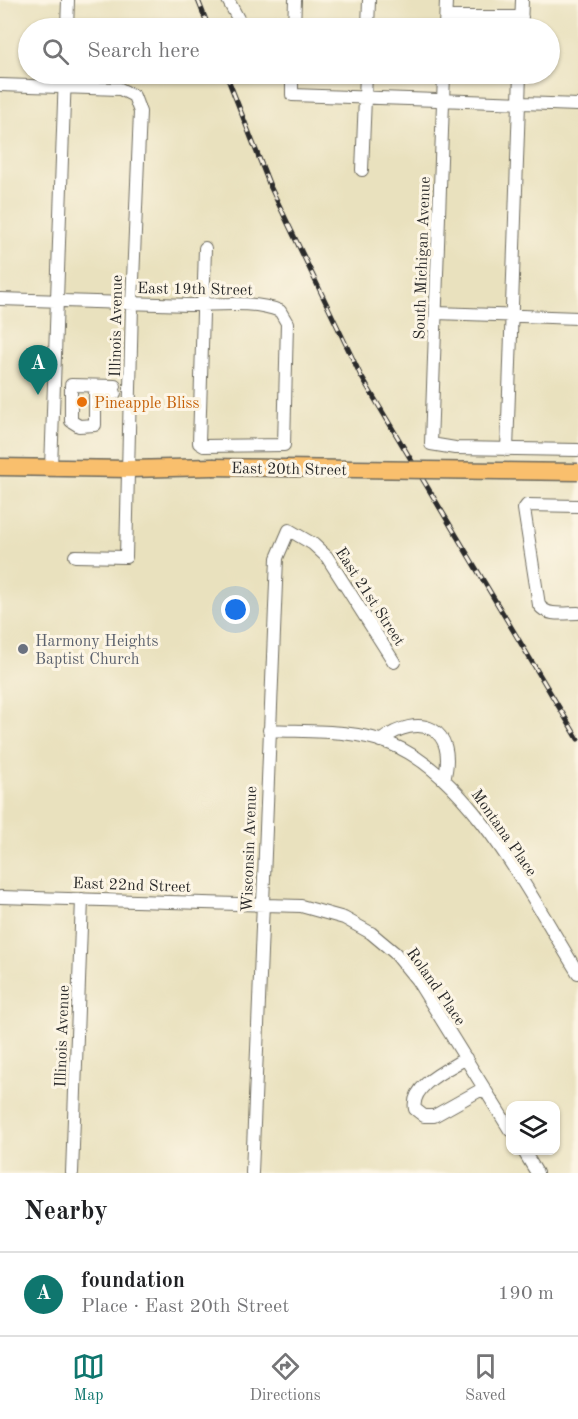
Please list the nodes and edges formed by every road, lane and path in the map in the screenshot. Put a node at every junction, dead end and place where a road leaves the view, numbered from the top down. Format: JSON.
{"nodes":[{"id":1,"x":68,"y":0,"type":"edge"},
{"id":2,"x":228,"y":0,"type":"edge"},
{"id":3,"x":296,"y":0,"type":"edge"},
{"id":4,"x":369,"y":0,"type":"edge"},
{"id":5,"x":446,"y":0,"type":"edge"},
{"id":6,"x":522,"y":0,"type":"edge"},
{"id":7,"x":67,"y":18,"type":"edge"},
{"id":8,"x":238,"y":18,"type":"edge"},
{"id":9,"x":295,"y":18,"type":"edge"},
{"id":10,"x":368,"y":18,"type":"edge"},
{"id":11,"x":445,"y":18,"type":"edge"},
{"id":12,"x":521,"y":18,"type":"edge"},
{"id":13,"x":64,"y":84,"type":"edge"},
{"id":14,"x":292,"y":84,"type":"edge"},
{"id":15,"x":366,"y":84,"type":"edge"},
{"id":16,"x":444,"y":84,"type":"edge"},
{"id":17,"x":520,"y":84,"type":"edge"},
{"id":18,"x":0,"y":85,"type":"edge"},
{"id":19,"x":64,"y":87,"type":"junction"},
{"id":20,"x":365,"y":97,"type":"junction"},
{"id":21,"x":443,"y":100,"type":"junction"},
{"id":22,"x":519,"y":103,"type":"junction"},
{"id":23,"x":578,"y":105,"type":"edge"},
{"id":24,"x":362,"y":170,"type":"dead end"},
{"id":25,"x":206,"y":248,"type":"dead end"},
{"id":26,"x":0,"y":299,"type":"edge"},
{"id":27,"x":57,"y":301,"type":"junction"},
{"id":28,"x":132,"y":303,"type":"junction"},
{"id":29,"x":204,"y":305,"type":"junction"},
{"id":30,"x":436,"y":313,"type":"junction"},
{"id":31,"x":512,"y":316,"type":"junction"},
{"id":32,"x":578,"y":318,"type":"edge"},
{"id":33,"x":54,"y":381,"type":"junction"},
{"id":34,"x":71,"y":385,"type":"junction"},
{"id":35,"x":95,"y":389,"type":"junction"},
{"id":36,"x":115,"y":389,"type":"dead end"},
{"id":37,"x":507,"y":450,"type":"junction"},
{"id":38,"x":578,"y":450,"type":"edge"},
{"id":39,"x":0,"y":467,"type":"edge"},
{"id":40,"x":51,"y":468,"type":"junction"},
{"id":41,"x":129,"y":469,"type":"junction"},
{"id":42,"x":578,"y":472,"type":"edge"},
{"id":43,"x":578,"y":506,"type":"edge"},
{"id":44,"x":289,"y":530,"type":"joint"},
{"id":45,"x":75,"y":556,"type":"dead end"},
{"id":46,"x":578,"y":613,"type":"edge"},
{"id":47,"x":394,"y":663,"type":"dead end"},
{"id":48,"x":269,"y":730,"type":"junction"},
{"id":49,"x":380,"y":741,"type":"junction"},
{"id":50,"x":444,"y":780,"type":"junction"},
{"id":51,"x":0,"y":897,"type":"edge"},
{"id":52,"x":82,"y":899,"type":"junction"},
{"id":53,"x":262,"y":904,"type":"junction"},
{"id":54,"x":578,"y":973,"type":"edge"},
{"id":55,"x":466,"y":1058,"type":"junction"},
{"id":56,"x":484,"y":1088,"type":"junction"},
{"id":57,"x":506,"y":1124,"type":"edge"},
{"id":58,"x":526,"y":1155,"type":"edge"},
{"id":59,"x":72,"y":1173,"type":"edge"},
{"id":60,"x":252,"y":1173,"type":"edge"},
{"id":61,"x":537,"y":1173,"type":"edge"}],
"edges":[{"from":1,"to":7,"type":"street"},
{"from":2,"to":8,"type":"street"},
{"from":3,"to":9,"type":"street"},
{"from":4,"to":10,"type":"street"},
{"from":5,"to":11,"type":"street"},
{"from":6,"to":12,"type":"street"},
{"from":13,"to":19,"type":"street"},
{"from":14,"to":20,"type":"street"},
{"from":15,"to":20,"type":"street"},
{"from":16,"to":21,"type":"street","name":"South Michigan Avenue"},
{"from":17,"to":22,"type":"street"},
{"from":18,"to":19,"type":"street"},
{"from":19,"to":27,"type":"street"},
{"from":19,"to":28,"type":"street","name":"Illinois Avenue"},
{"from":20,"to":21,"type":"street"},
{"from":20,"to":24,"type":"street"},
{"from":21,"to":22,"type":"street"},
{"from":21,"to":30,"type":"street","name":"South Michigan Avenue"},
{"from":22,"to":23,"type":"street"},
{"from":22,"to":31,"type":"street"},
{"from":25,"to":29,"type":"street"},
{"from":26,"to":27,"type":"street","name":"East 19th Street"},
{"from":27,"to":28,"type":"street","name":"East 19th Street"},
{"from":27,"to":33,"type":"street"},
{"from":28,"to":29,"type":"street","name":"East 19th Street"},
{"from":28,"to":41,"type":"street","name":"Illinois Avenue"},
{"from":29,"to":29,"type":"street","name":"East 19th Street"},
{"from":30,"to":31,"type":"street"},
{"from":30,"to":37,"type":"street","name":"South Michigan Avenue"},
{"from":31,"to":32,"type":"street"},
{"from":31,"to":37,"type":"street"},
{"from":33,"to":34,"type":"street"},
{"from":33,"to":40,"type":"street"},
{"from":34,"to":35,"type":"street"},
{"from":34,"to":35,"type":"street"},
{"from":35,"to":36,"type":"street"},
{"from":37,"to":38,"type":"street"},
{"from":39,"to":40,"type":"main road","name":"East 20th Street"},
{"from":40,"to":41,"type":"main road","name":"East 20th Street"},
{"from":41,"to":42,"type":"main road","name":"East 20th Street","bridge":true},
{"from":41,"to":45,"type":"street","name":"Illinois Avenue"},
{"from":43,"to":46,"type":"street"},
{"from":44,"to":47,"type":"street","name":"East 21st Street"},
{"from":44,"to":48,"type":"street","name":"Wisconsin Avenue"},
{"from":48,"to":49,"type":"street","name":"Montana Place"},
{"from":48,"to":53,"type":"street","name":"Wisconsin Avenue"},
{"from":49,"to":50,"type":"street","name":"Montana Place"},
{"from":49,"to":50,"type":"street"},
{"from":50,"to":54,"type":"street","name":"Montana Place"},
{"from":51,"to":52,"type":"street","name":"East 22nd Street"},
{"from":52,"to":53,"type":"street","name":"East 22nd Street"},
{"from":52,"to":59,"type":"street","name":"Illinois Avenue"},
{"from":53,"to":55,"type":"street","name":"Roland Place"},
{"from":53,"to":60,"type":"street","name":"Wisconsin Avenue"},
{"from":55,"to":56,"type":"street","name":"Roland Place"},
{"from":55,"to":56,"type":"street"},
{"from":56,"to":57,"type":"street","name":"Roland Place"},
{"from":58,"to":61,"type":"street"}]}
